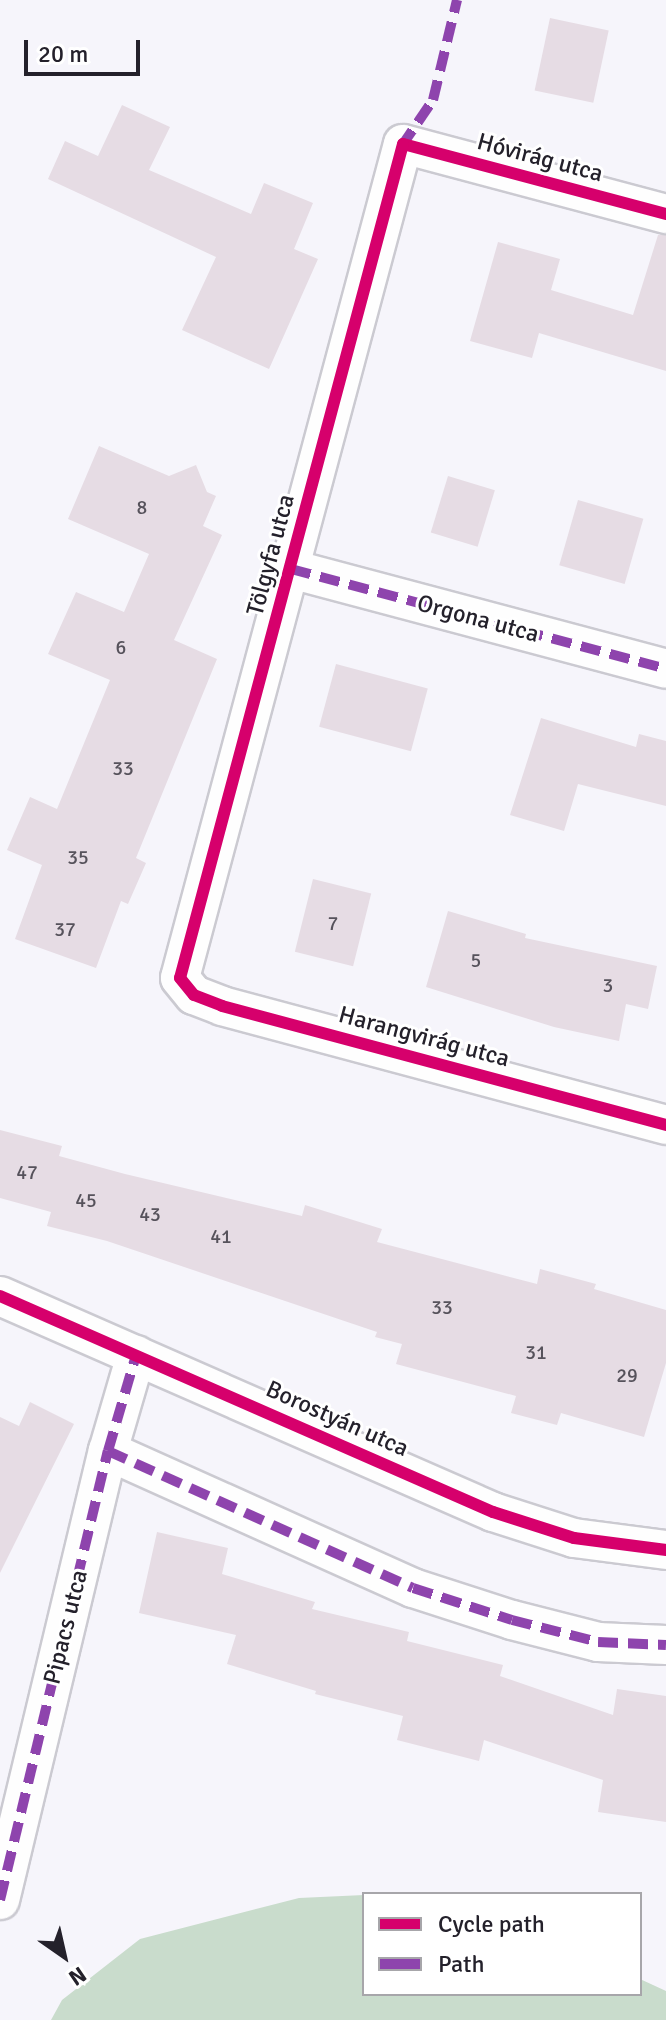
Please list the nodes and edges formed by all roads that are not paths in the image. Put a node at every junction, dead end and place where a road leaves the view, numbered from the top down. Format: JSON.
{"nodes":[{"id":1,"x":403,"y":144,"type":"joint"},
{"id":2,"x":666,"y":214,"type":"edge"},
{"id":3,"x":291,"y":569,"type":"junction"},
{"id":4,"x":666,"y":669,"type":"edge"},
{"id":5,"x":180,"y":978,"type":"joint"},
{"id":6,"x":666,"y":1125,"type":"edge"},
{"id":7,"x":0,"y":1296,"type":"edge"},
{"id":8,"x":136,"y":1355,"type":"junction"},
{"id":9,"x":108,"y":1451,"type":"junction"},
{"id":10,"x":666,"y":1550,"type":"edge"},
{"id":11,"x":666,"y":1645,"type":"edge"},
{"id":12,"x":0,"y":1900,"type":"edge"}],
"edges":[{"from":1,"to":2,"type":"street","name":"Hóvirág utca"},
{"from":1,"to":3,"type":"street","name":"Tölgyfa utca"},
{"from":3,"to":4,"type":"street","name":"Orgona utca"},
{"from":3,"to":5,"type":"street","name":"Tölgyfa utca"},
{"from":5,"to":6,"type":"street","name":"Harangvirág utca"},
{"from":7,"to":8,"type":"street","name":"Borostyán utca"},
{"from":8,"to":9,"type":"street","name":"Pipacs utca"},
{"from":8,"to":10,"type":"street","name":"Borostyán utca"},
{"from":9,"to":11,"type":"street"},
{"from":9,"to":12,"type":"street","name":"Pipacs utca"}]}
